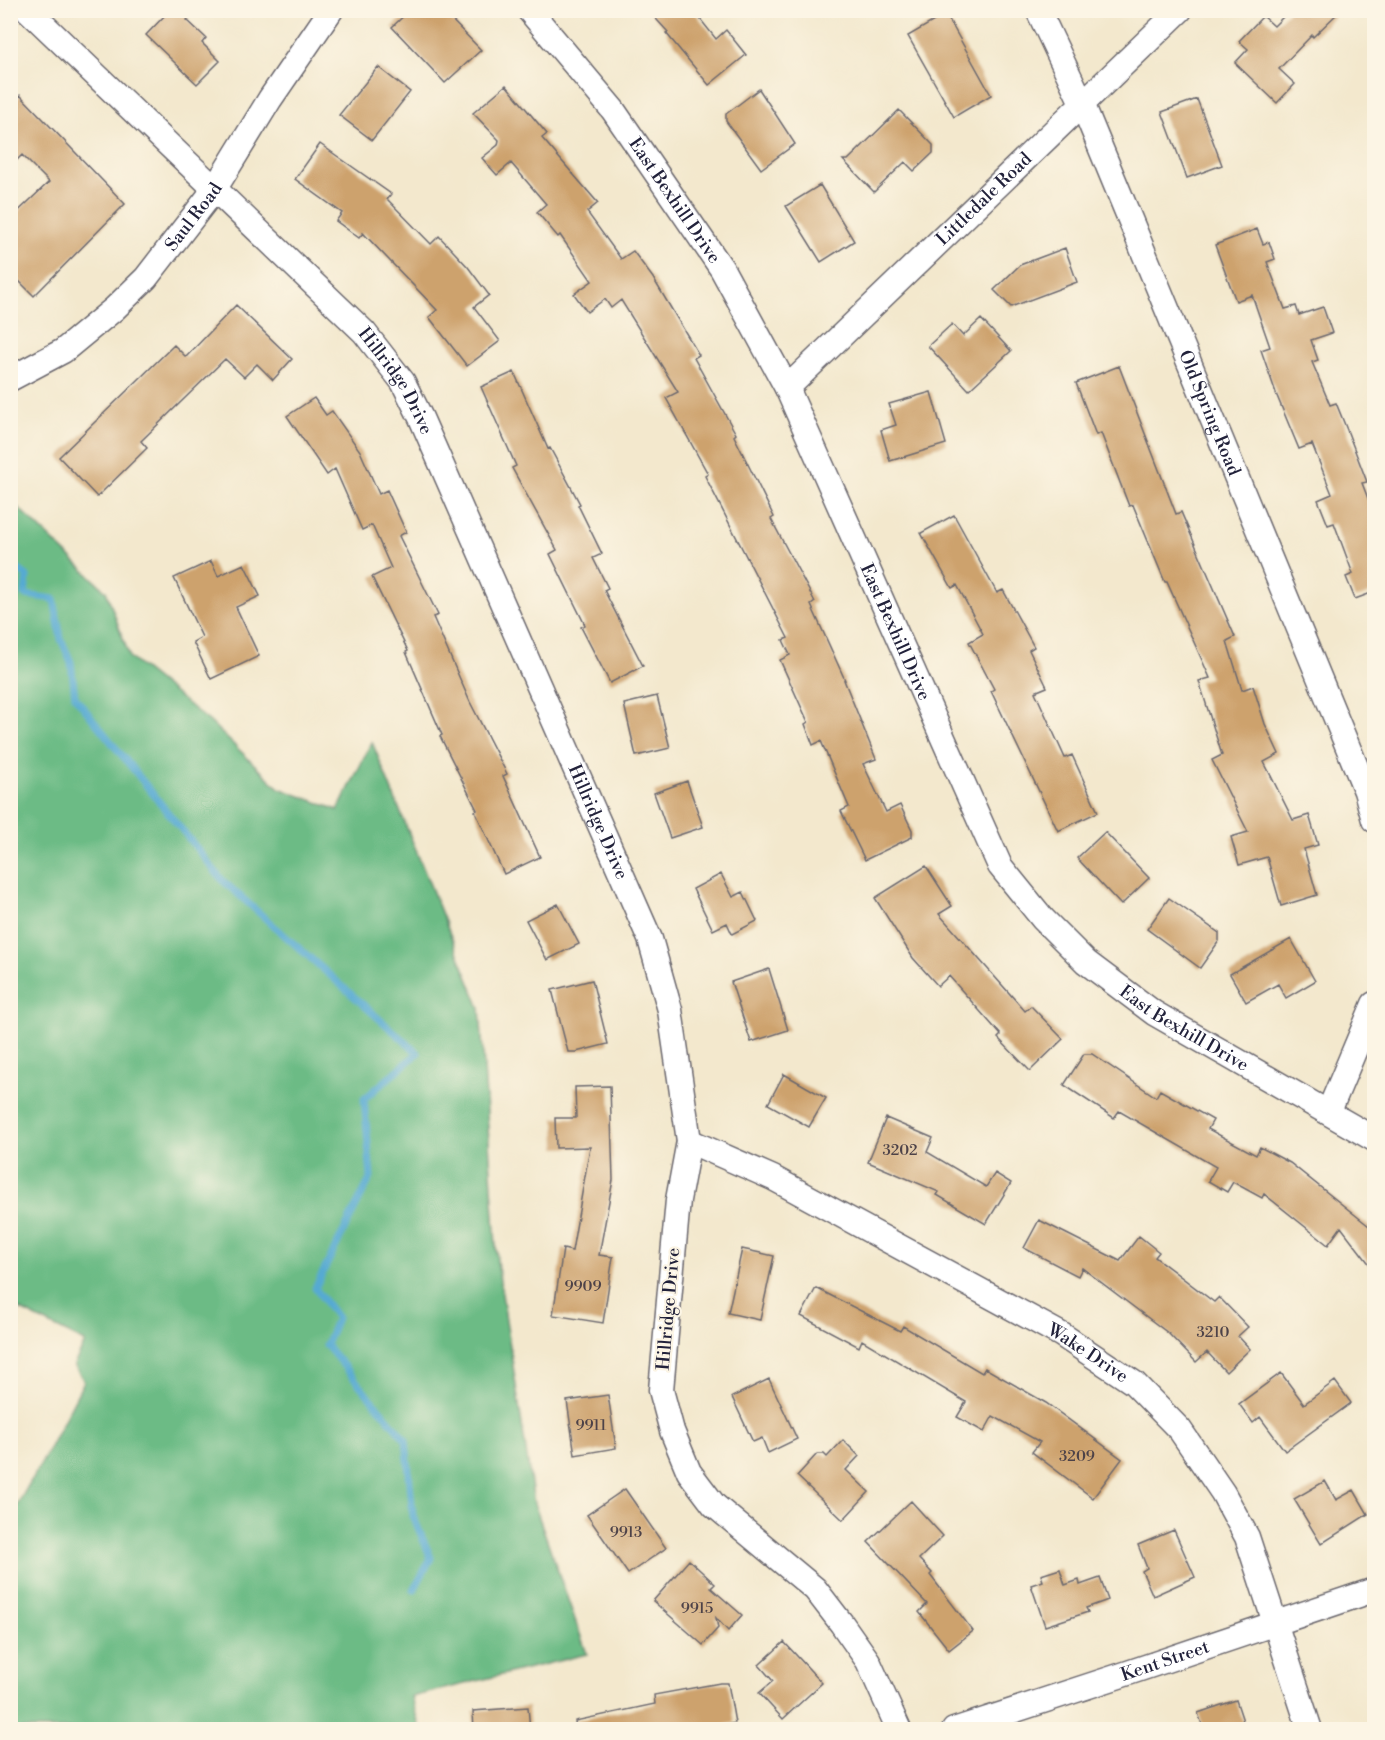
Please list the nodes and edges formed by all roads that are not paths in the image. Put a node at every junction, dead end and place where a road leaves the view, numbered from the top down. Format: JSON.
{"nodes":[{"id":1,"x":28,"y":10,"type":"edge"},
{"id":2,"x":331,"y":10,"type":"edge"},
{"id":3,"x":529,"y":10,"type":"edge"},
{"id":4,"x":1038,"y":10,"type":"edge"},
{"id":5,"x":1180,"y":10,"type":"edge"},
{"id":6,"x":1082,"y":103,"type":"junction"},
{"id":7,"x":214,"y":190,"type":"junction"},
{"id":8,"x":10,"y":380,"type":"edge"},
{"id":9,"x":787,"y":388,"type":"junction"},
{"id":10,"x":1374,"y":820,"type":"edge"},
{"id":11,"x":1374,"y":1004,"type":"edge"},
{"id":12,"x":1329,"y":1111,"type":"junction"},
{"id":13,"x":1374,"y":1139,"type":"edge"},
{"id":14,"x":689,"y":1141,"type":"junction"},
{"id":15,"x":1374,"y":1590,"type":"edge"},
{"id":16,"x":1275,"y":1623,"type":"junction"},
{"id":17,"x":899,"y":1730,"type":"edge"},
{"id":18,"x":954,"y":1730,"type":"edge"},
{"id":19,"x":1310,"y":1730,"type":"edge"}],
"edges":[{"from":1,"to":7,"type":"street","name":"Hillridge Drive"},
{"from":2,"to":7,"type":"street","name":"Saul Road"},
{"from":3,"to":9,"type":"street","name":"East Bexhill Drive"},
{"from":4,"to":6,"type":"street","name":"Old Spring Road"},
{"from":5,"to":6,"type":"street","name":"Littledale Road"},
{"from":6,"to":9,"type":"street","name":"Littledale Road"},
{"from":6,"to":10,"type":"street","name":"Old Spring Road"},
{"from":7,"to":8,"type":"street","name":"Saul Road"},
{"from":7,"to":14,"type":"street","name":"Hillridge Drive"},
{"from":9,"to":12,"type":"street","name":"East Bexhill Drive"},
{"from":11,"to":12,"type":"street"},
{"from":12,"to":13,"type":"street","name":"East Bexhill Drive"},
{"from":14,"to":16,"type":"street","name":"Wake Drive"},
{"from":14,"to":17,"type":"street","name":"Hillridge Drive"},
{"from":15,"to":16,"type":"street","name":"Kent Street"},
{"from":16,"to":18,"type":"street","name":"Kent Street"},
{"from":16,"to":19,"type":"street","name":"Wake Drive"}]}
